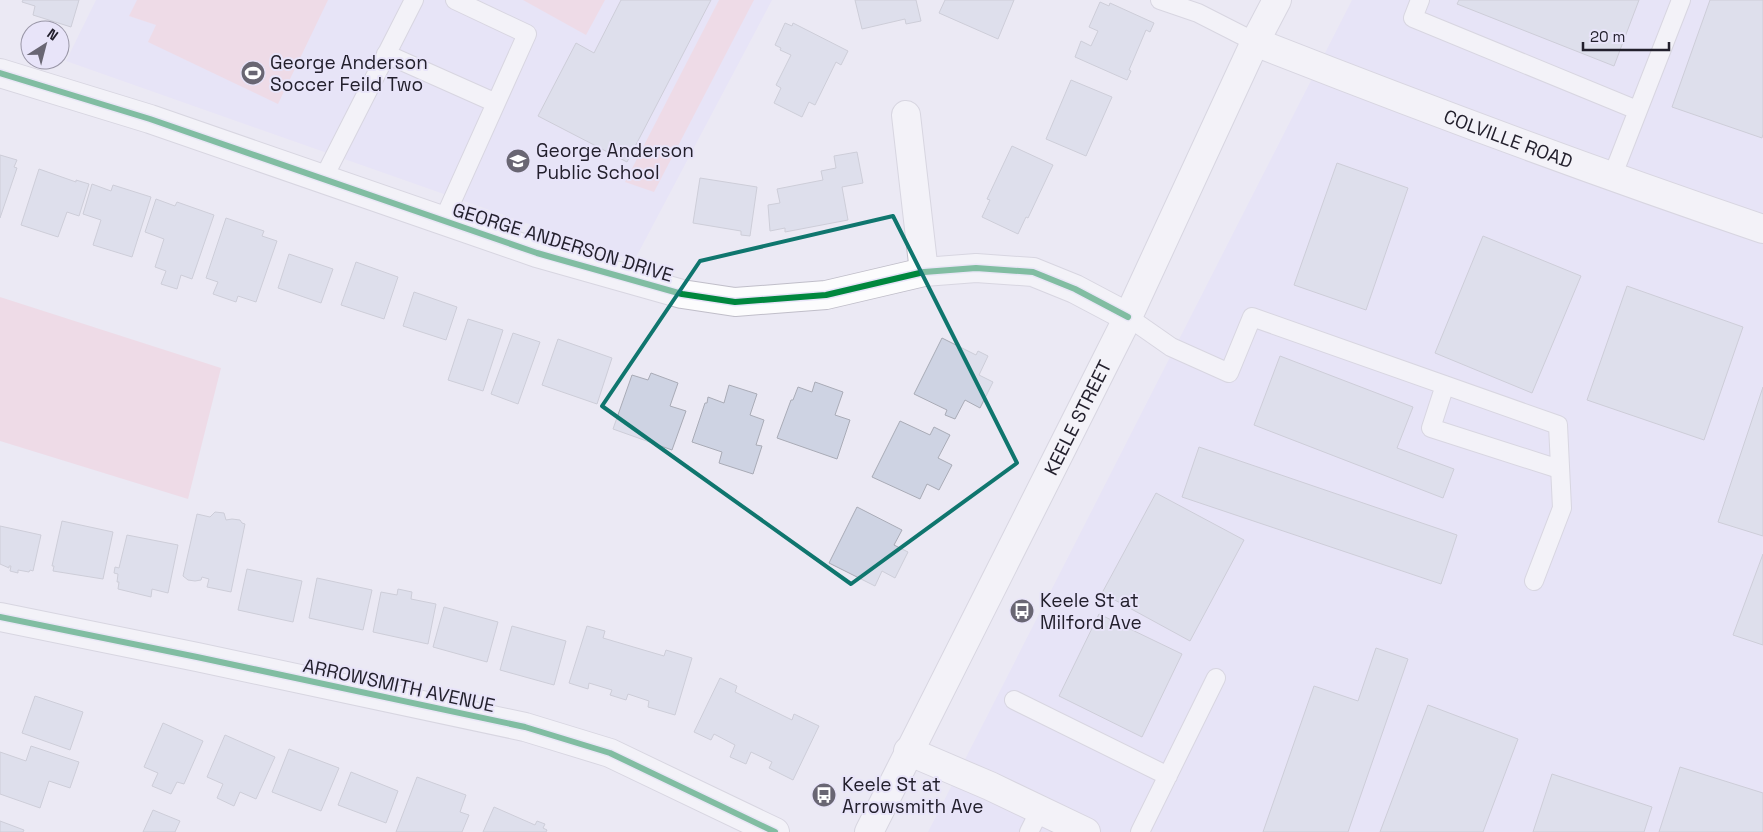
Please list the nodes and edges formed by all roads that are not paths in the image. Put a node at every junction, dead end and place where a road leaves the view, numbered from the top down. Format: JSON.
{"nodes":[{"id":1,"x":414,"y":0,"type":"edge"},
{"id":2,"x":454,"y":0,"type":"edge"},
{"id":3,"x":1160,"y":0,"type":"edge"},
{"id":4,"x":1277,"y":0,"type":"edge"},
{"id":5,"x":1420,"y":0,"type":"edge"},
{"id":6,"x":1681,"y":0,"type":"edge"},
{"id":7,"x":1255,"y":42,"type":"junction"},
{"id":8,"x":386,"y":54,"type":"junction"},
{"id":9,"x":0,"y":73,"type":"edge"},
{"id":10,"x":496,"y":103,"type":"junction"},
{"id":11,"x":1637,"y":110,"type":"junction"},
{"id":12,"x":906,"y":115,"type":"dead end"},
{"id":13,"x":1612,"y":177,"type":"junction"},
{"id":14,"x":323,"y":179,"type":"junction"},
{"id":15,"x":443,"y":221,"type":"junction"},
{"id":16,"x":1763,"y":229,"type":"edge"},
{"id":17,"x":924,"y":272,"type":"junction"},
{"id":18,"x":1128,"y":317,"type":"junction"},
{"id":19,"x":1445,"y":385,"type":"junction"},
{"id":20,"x":1559,"y":469,"type":"junction"},
{"id":21,"x":1534,"y":581,"type":"dead end"},
{"id":22,"x":0,"y":617,"type":"edge"},
{"id":23,"x":1216,"y":678,"type":"dead end"},
{"id":24,"x":1014,"y":700,"type":"dead end"},
{"id":25,"x":908,"y":751,"type":"junction"},
{"id":26,"x":1168,"y":776,"type":"junction"},
{"id":27,"x":1035,"y":821,"type":"edge"},
{"id":28,"x":775,"y":832,"type":"edge"},
{"id":29,"x":868,"y":832,"type":"edge"},
{"id":30,"x":1086,"y":832,"type":"edge"},
{"id":31,"x":1140,"y":832,"type":"edge"}],
"edges":[{"from":1,"to":8,"type":"lane"},
{"from":2,"to":10,"type":"lane"},
{"from":3,"to":7,"type":"lane"},
{"from":4,"to":7,"type":"street","name":"KEELE STREET"},
{"from":5,"to":11,"type":"lane"},
{"from":6,"to":11,"type":"lane"},
{"from":7,"to":13,"type":"street","name":"COLVILLE ROAD"},
{"from":7,"to":18,"type":"street","name":"KEELE STREET"},
{"from":8,"to":10,"type":"lane"},
{"from":8,"to":14,"type":"lane"},
{"from":9,"to":14,"type":"street","name":"GEORGE ANDERSON DRIVE"},
{"from":10,"to":15,"type":"lane"},
{"from":11,"to":13,"type":"lane"},
{"from":12,"to":17,"type":"street"},
{"from":13,"to":16,"type":"street","name":"COLVILLE ROAD"},
{"from":14,"to":15,"type":"street","name":"GEORGE ANDERSON DRIVE"},
{"from":15,"to":17,"type":"street","name":"GEORGE ANDERSON DRIVE"},
{"from":17,"to":18,"type":"street","name":"GEORGE ANDERSON DRIVE"},
{"from":18,"to":19,"type":"lane"},
{"from":18,"to":25,"type":"street","name":"KEELE STREET"},
{"from":19,"to":20,"type":"lane"},
{"from":19,"to":20,"type":"lane"},
{"from":20,"to":21,"type":"lane"},
{"from":22,"to":28,"type":"street","name":"ARROWSMITH AVENUE"},
{"from":23,"to":26,"type":"lane"},
{"from":24,"to":26,"type":"lane"},
{"from":25,"to":27,"type":"street"},
{"from":25,"to":29,"type":"street","name":"KEELE STREET"},
{"from":26,"to":31,"type":"lane"},
{"from":27,"to":30,"type":"street"}]}
